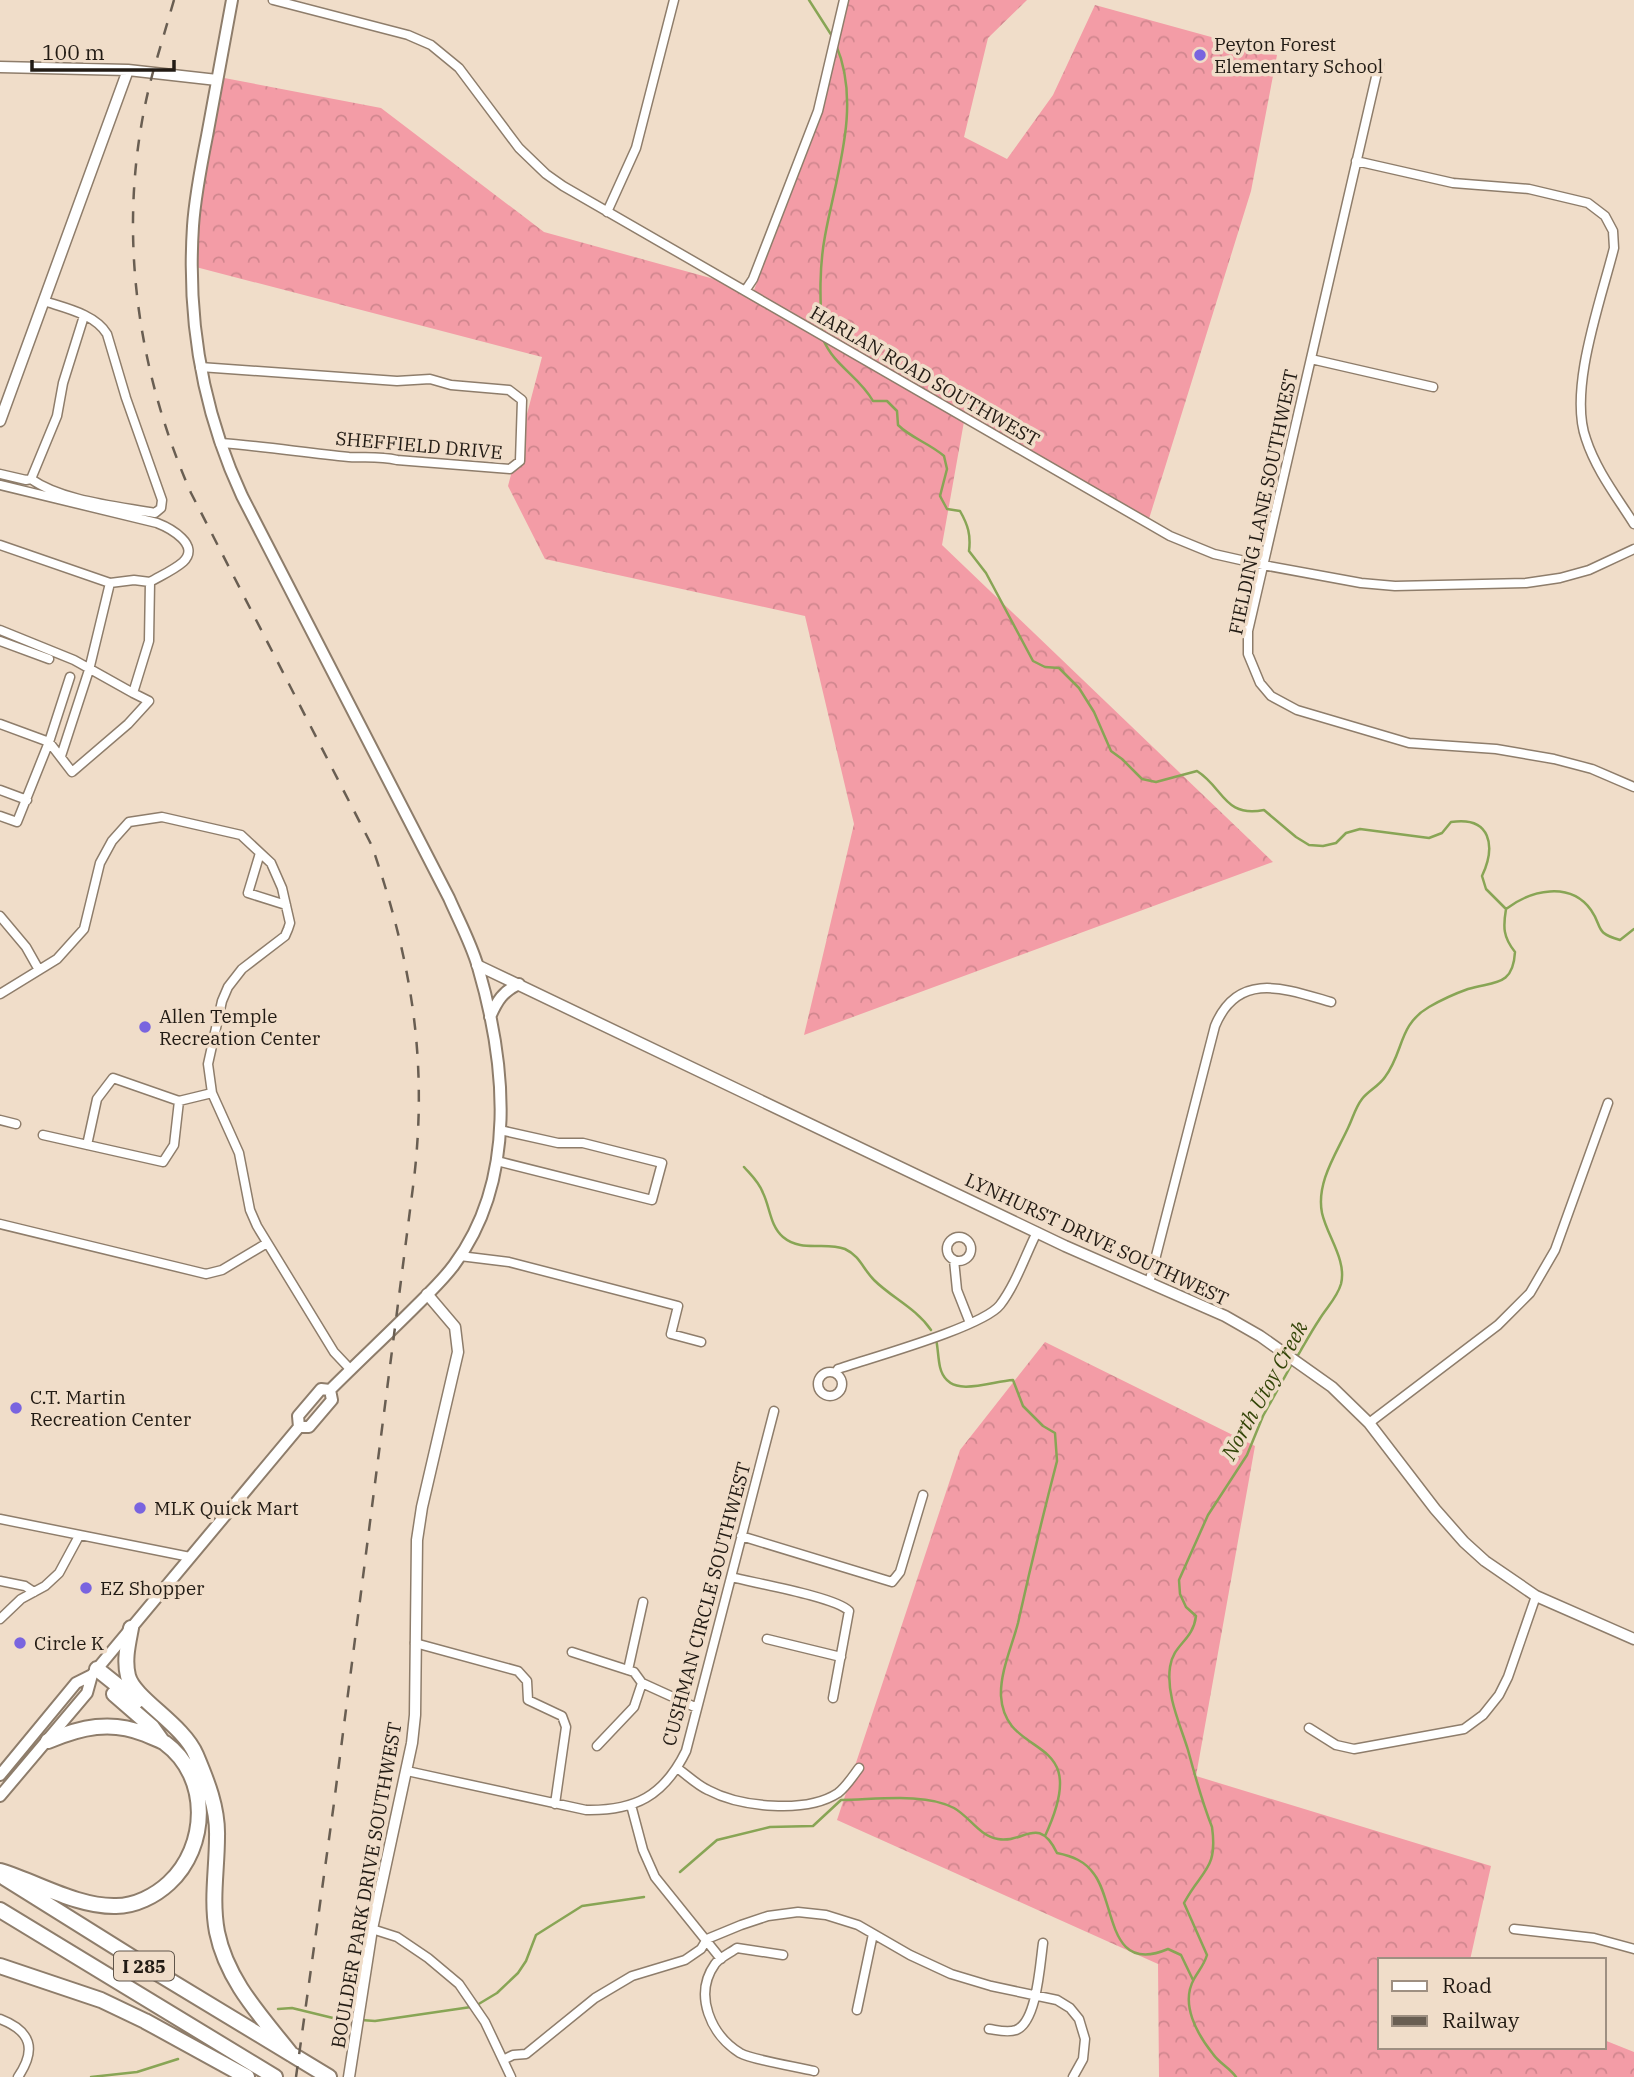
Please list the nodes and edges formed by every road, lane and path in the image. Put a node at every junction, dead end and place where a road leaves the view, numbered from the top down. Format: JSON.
{"nodes":[{"id":1,"x":232,"y":0,"type":"edge"},
{"id":2,"x":273,"y":0,"type":"edge"},
{"id":3,"x":674,"y":0,"type":"edge"},
{"id":4,"x":844,"y":0,"type":"edge"},
{"id":5,"x":1379,"y":64,"type":"dead end"},
{"id":6,"x":0,"y":67,"type":"edge"},
{"id":7,"x":128,"y":70,"type":"junction"},
{"id":8,"x":217,"y":80,"type":"junction"},
{"id":9,"x":1356,"y":161,"type":"junction"},
{"id":10,"x":607,"y":212,"type":"junction"},
{"id":11,"x":745,"y":291,"type":"junction"},
{"id":12,"x":44,"y":301,"type":"junction"},
{"id":13,"x":84,"y":316,"type":"junction"},
{"id":14,"x":1311,"y":359,"type":"junction"},
{"id":15,"x":201,"y":367,"type":"junction"},
{"id":16,"x":1433,"y":387,"type":"dead end"},
{"id":17,"x":0,"y":421,"type":"edge"},
{"id":18,"x":219,"y":443,"type":"junction"},
{"id":19,"x":0,"y":474,"type":"edge"},
{"id":20,"x":31,"y":479,"type":"junction"},
{"id":21,"x":0,"y":485,"type":"edge"},
{"id":22,"x":1634,"y":524,"type":"edge"},
{"id":23,"x":0,"y":545,"type":"edge"},
{"id":24,"x":1634,"y":549,"type":"edge"},
{"id":25,"x":1263,"y":565,"type":"junction"},
{"id":26,"x":150,"y":582,"type":"junction"},
{"id":27,"x":110,"y":583,"type":"junction"},
{"id":28,"x":0,"y":630,"type":"edge"},
{"id":29,"x":0,"y":641,"type":"edge"},
{"id":30,"x":49,"y":659,"type":"dead end"},
{"id":31,"x":89,"y":670,"type":"junction"},
{"id":32,"x":70,"y":677,"type":"dead end"},
{"id":33,"x":133,"y":692,"type":"junction"},
{"id":34,"x":0,"y":724,"type":"edge"},
{"id":35,"x":49,"y":742,"type":"junction"},
{"id":36,"x":61,"y":757,"type":"junction"},
{"id":37,"x":1634,"y":787,"type":"edge"},
{"id":38,"x":0,"y":790,"type":"edge"},
{"id":39,"x":27,"y":800,"type":"junction"},
{"id":40,"x":0,"y":816,"type":"edge"},
{"id":41,"x":260,"y":853,"type":"junction"},
{"id":42,"x":286,"y":905,"type":"junction"},
{"id":43,"x":0,"y":916,"type":"edge"},
{"id":44,"x":477,"y":965,"type":"junction"},
{"id":45,"x":39,"y":970,"type":"junction"},
{"id":46,"x":519,"y":984,"type":"junction"},
{"id":47,"x":0,"y":994,"type":"edge"},
{"id":48,"x":1331,"y":1002,"type":"dead end"},
{"id":49,"x":490,"y":1017,"type":"junction"},
{"id":50,"x":212,"y":1093,"type":"junction"},
{"id":51,"x":179,"y":1101,"type":"junction"},
{"id":52,"x":1608,"y":1103,"type":"dead end"},
{"id":53,"x":0,"y":1120,"type":"edge"},
{"id":54,"x":16,"y":1124,"type":"dead end"},
{"id":55,"x":500,"y":1130,"type":"junction"},
{"id":56,"x":43,"y":1135,"type":"dead end"},
{"id":57,"x":87,"y":1145,"type":"junction"},
{"id":58,"x":497,"y":1161,"type":"junction"},
{"id":59,"x":0,"y":1224,"type":"edge"},
{"id":60,"x":1037,"y":1232,"type":"junction"},
{"id":61,"x":267,"y":1243,"type":"junction"},
{"id":62,"x":460,"y":1256,"type":"junction"},
{"id":63,"x":954,"y":1260,"type":"dead end"},
{"id":64,"x":1149,"y":1283,"type":"junction"},
{"id":65,"x":427,"y":1294,"type":"junction"},
{"id":66,"x":970,"y":1323,"type":"junction"},
{"id":67,"x":701,"y":1342,"type":"dead end"},
{"id":68,"x":351,"y":1370,"type":"junction"},
{"id":69,"x":836,"y":1373,"type":"dead end"},
{"id":70,"x":774,"y":1411,"type":"dead end"},
{"id":71,"x":1369,"y":1423,"type":"junction"},
{"id":72,"x":923,"y":1495,"type":"dead end"},
{"id":73,"x":0,"y":1519,"type":"edge"},
{"id":74,"x":79,"y":1536,"type":"junction"},
{"id":75,"x":741,"y":1536,"type":"junction"},
{"id":76,"x":190,"y":1557,"type":"junction"},
{"id":77,"x":731,"y":1577,"type":"junction"},
{"id":78,"x":0,"y":1581,"type":"edge"},
{"id":79,"x":34,"y":1592,"type":"junction"},
{"id":80,"x":1536,"y":1595,"type":"junction"},
{"id":81,"x":643,"y":1602,"type":"dead end"},
{"id":82,"x":0,"y":1619,"type":"edge"},
{"id":83,"x":131,"y":1628,"type":"junction"},
{"id":84,"x":767,"y":1639,"type":"dead end"},
{"id":85,"x":1634,"y":1639,"type":"edge"},
{"id":86,"x":415,"y":1643,"type":"junction"},
{"id":87,"x":572,"y":1652,"type":"dead end"},
{"id":88,"x":841,"y":1657,"type":"junction"},
{"id":89,"x":628,"y":1670,"type":"junction"},
{"id":90,"x":95,"y":1672,"type":"junction"},
{"id":91,"x":642,"y":1684,"type":"junction"},
{"id":92,"x":833,"y":1698,"type":"dead end"},
{"id":93,"x":697,"y":1709,"type":"junction"},
{"id":94,"x":1309,"y":1728,"type":"dead end"},
{"id":95,"x":48,"y":1741,"type":"junction"},
{"id":96,"x":164,"y":1742,"type":"junction"},
{"id":97,"x":597,"y":1746,"type":"dead end"},
{"id":98,"x":677,"y":1768,"type":"junction"},
{"id":99,"x":859,"y":1768,"type":"dead end"},
{"id":100,"x":407,"y":1771,"type":"junction"},
{"id":101,"x":201,"y":1772,"type":"junction"},
{"id":102,"x":0,"y":1775,"type":"edge"},
{"id":103,"x":0,"y":1796,"type":"edge"},
{"id":104,"x":555,"y":1804,"type":"junction"},
{"id":105,"x":631,"y":1805,"type":"junction"},
{"id":106,"x":0,"y":1872,"type":"edge"},
{"id":107,"x":0,"y":1910,"type":"edge"},
{"id":108,"x":372,"y":1929,"type":"junction"},
{"id":109,"x":1514,"y":1929,"type":"dead end"},
{"id":110,"x":873,"y":1934,"type":"junction"},
{"id":111,"x":707,"y":1939,"type":"junction"},
{"id":112,"x":1043,"y":1943,"type":"dead end"},
{"id":113,"x":1634,"y":1949,"type":"edge"},
{"id":114,"x":783,"y":1955,"type":"dead end"},
{"id":115,"x":721,"y":1959,"type":"junction"},
{"id":116,"x":0,"y":1966,"type":"edge"},
{"id":117,"x":1035,"y":1995,"type":"junction"},
{"id":118,"x":857,"y":2010,"type":"dead end"},
{"id":119,"x":0,"y":2019,"type":"edge"},
{"id":120,"x":989,"y":2029,"type":"dead end"},
{"id":121,"x":290,"y":2054,"type":"junction"},
{"id":122,"x":503,"y":2060,"type":"junction"},
{"id":123,"x":814,"y":2071,"type":"dead end"},
{"id":124,"x":18,"y":2077,"type":"edge"},
{"id":125,"x":247,"y":2077,"type":"edge"},
{"id":126,"x":275,"y":2077,"type":"edge"},
{"id":127,"x":329,"y":2077,"type":"edge"},
{"id":128,"x":349,"y":2077,"type":"edge"},
{"id":129,"x":511,"y":2077,"type":"edge"},
{"id":130,"x":1073,"y":2077,"type":"edge"}],
"edges":[{"from":1,"to":8,"type":"main road"},
{"from":2,"to":10,"type":"street","name":"HARLAN ROAD SOUTHWEST"},
{"from":3,"to":10,"type":"street"},
{"from":4,"to":11,"type":"street"},
{"from":5,"to":9,"type":"street","name":"FIELDING LANE SOUTHWEST"},
{"from":6,"to":7,"type":"street"},
{"from":7,"to":8,"type":"street"},
{"from":7,"to":12,"type":"street"},
{"from":8,"to":15,"type":"main road"},
{"from":9,"to":14,"type":"street","name":"FIELDING LANE SOUTHWEST"},
{"from":9,"to":22,"type":"street"},
{"from":10,"to":11,"type":"street","name":"HARLAN ROAD SOUTHWEST"},
{"from":11,"to":25,"type":"street","name":"HARLAN ROAD SOUTHWEST"},
{"from":12,"to":13,"type":"street"},
{"from":12,"to":17,"type":"street"},
{"from":13,"to":20,"type":"street"},
{"from":13,"to":20,"type":"street"},
{"from":14,"to":16,"type":"street"},
{"from":14,"to":25,"type":"street","name":"FIELDING LANE SOUTHWEST"},
{"from":15,"to":18,"type":"main road"},
{"from":15,"to":18,"type":"street","name":"SHEFFIELD DRIVE"},
{"from":18,"to":44,"type":"main road"},
{"from":19,"to":20,"type":"street"},
{"from":21,"to":26,"type":"street"},
{"from":23,"to":27,"type":"street"},
{"from":24,"to":25,"type":"street","name":"HARLAN ROAD SOUTHWEST"},
{"from":25,"to":37,"type":"street","name":"FIELDING LANE SOUTHWEST"},
{"from":26,"to":27,"type":"street"},
{"from":26,"to":33,"type":"street"},
{"from":27,"to":31,"type":"street"},
{"from":28,"to":31,"type":"street"},
{"from":29,"to":30,"type":"street"},
{"from":31,"to":33,"type":"street"},
{"from":31,"to":36,"type":"street"},
{"from":32,"to":35,"type":"street"},
{"from":33,"to":36,"type":"street"},
{"from":34,"to":35,"type":"street"},
{"from":35,"to":36,"type":"street"},
{"from":35,"to":39,"type":"street"},
{"from":38,"to":39,"type":"street"},
{"from":39,"to":40,"type":"street"},
{"from":41,"to":42,"type":"street"},
{"from":41,"to":42,"type":"street"},
{"from":41,"to":45,"type":"street"},
{"from":42,"to":50,"type":"street"},
{"from":43,"to":45,"type":"street"},
{"from":44,"to":46,"type":"street","name":"LYNHURST DRIVE SOUTHWEST"},
{"from":44,"to":49,"type":"main road"},
{"from":45,"to":47,"type":"street"},
{"from":46,"to":49,"type":"main road"},
{"from":46,"to":60,"type":"street","name":"LYNHURST DRIVE SOUTHWEST"},
{"from":48,"to":64,"type":"street"},
{"from":49,"to":55,"type":"main road"},
{"from":50,"to":51,"type":"street"},
{"from":50,"to":61,"type":"street"},
{"from":51,"to":57,"type":"street"},
{"from":51,"to":57,"type":"street"},
{"from":52,"to":71,"type":"street"},
{"from":53,"to":54,"type":"street"},
{"from":55,"to":58,"type":"main road"},
{"from":55,"to":58,"type":"street"},
{"from":56,"to":57,"type":"street"},
{"from":58,"to":62,"type":"main road"},
{"from":59,"to":61,"type":"street"},
{"from":60,"to":64,"type":"street","name":"LYNHURST DRIVE SOUTHWEST"},
{"from":60,"to":66,"type":"street"},
{"from":61,"to":68,"type":"street"},
{"from":62,"to":65,"type":"main road"},
{"from":62,"to":67,"type":"street"},
{"from":63,"to":66,"type":"street"},
{"from":64,"to":71,"type":"street","name":"LYNHURST DRIVE SOUTHWEST"},
{"from":65,"to":68,"type":"main road"},
{"from":65,"to":86,"type":"street","name":"BOULDER PARK DRIVE SOUTHWEST"},
{"from":66,"to":69,"type":"street"},
{"from":68,"to":76,"type":"main road"},
{"from":70,"to":75,"type":"street","name":"CUSHMAN CIRCLE SOUTHWEST"},
{"from":71,"to":80,"type":"street","name":"LYNHURST DRIVE SOUTHWEST"},
{"from":72,"to":75,"type":"street"},
{"from":73,"to":74,"type":"street"},
{"from":74,"to":76,"type":"street"},
{"from":74,"to":79,"type":"street"},
{"from":75,"to":77,"type":"street","name":"CUSHMAN CIRCLE SOUTHWEST"},
{"from":76,"to":83,"type":"main road"},
{"from":77,"to":88,"type":"street"},
{"from":77,"to":93,"type":"street","name":"CUSHMAN CIRCLE SOUTHWEST"},
{"from":78,"to":79,"type":"street"},
{"from":79,"to":82,"type":"street"},
{"from":80,"to":85,"type":"street","name":"LYNHURST DRIVE SOUTHWEST"},
{"from":80,"to":94,"type":"street"},
{"from":81,"to":89,"type":"street"},
{"from":83,"to":90,"type":"main road"},
{"from":83,"to":101,"type":"highway"},
{"from":84,"to":88,"type":"street"},
{"from":86,"to":100,"type":"street","name":"BOULDER PARK DRIVE SOUTHWEST"},
{"from":86,"to":104,"type":"street"},
{"from":87,"to":89,"type":"street"},
{"from":88,"to":92,"type":"street"},
{"from":89,"to":91,"type":"street"},
{"from":90,"to":95,"type":"main road"},
{"from":90,"to":96,"type":"highway"},
{"from":90,"to":101,"type":"highway"},
{"from":90,"to":102,"type":"main road"},
{"from":91,"to":93,"type":"street"},
{"from":91,"to":97,"type":"street"},
{"from":93,"to":98,"type":"street","name":"CUSHMAN CIRCLE SOUTHWEST"},
{"from":95,"to":96,"type":"highway"},
{"from":95,"to":103,"type":"main road"},
{"from":96,"to":106,"type":"highway"},
{"from":98,"to":99,"type":"street"},
{"from":98,"to":105,"type":"street","name":"CUSHMAN CIRCLE SOUTHWEST"},
{"from":100,"to":104,"type":"street","name":"CUSHMAN CIRCLE SOUTHWEST"},
{"from":100,"to":108,"type":"street","name":"BOULDER PARK DRIVE SOUTHWEST"},
{"from":101,"to":121,"type":"highway"},
{"from":104,"to":105,"type":"street","name":"CUSHMAN CIRCLE SOUTHWEST"},
{"from":105,"to":111,"type":"street"},
{"from":106,"to":121,"type":"highway","number":"I 285"},
{"from":107,"to":126,"type":"highway","number":"I 285"},
{"from":108,"to":122,"type":"street"},
{"from":108,"to":128,"type":"street","name":"BOULDER PARK DRIVE SOUTHWEST"},
{"from":109,"to":113,"type":"street"},
{"from":110,"to":111,"type":"street"},
{"from":110,"to":117,"type":"street"},
{"from":110,"to":118,"type":"street"},
{"from":111,"to":115,"type":"street"},
{"from":111,"to":122,"type":"street"},
{"from":112,"to":117,"type":"street"},
{"from":114,"to":115,"type":"street"},
{"from":115,"to":123,"type":"street"},
{"from":116,"to":125,"type":"highway"},
{"from":117,"to":120,"type":"street"},
{"from":117,"to":130,"type":"street"},
{"from":119,"to":124,"type":"street"},
{"from":121,"to":127,"type":"highway","number":"I 285"},
{"from":122,"to":129,"type":"street"}]}
